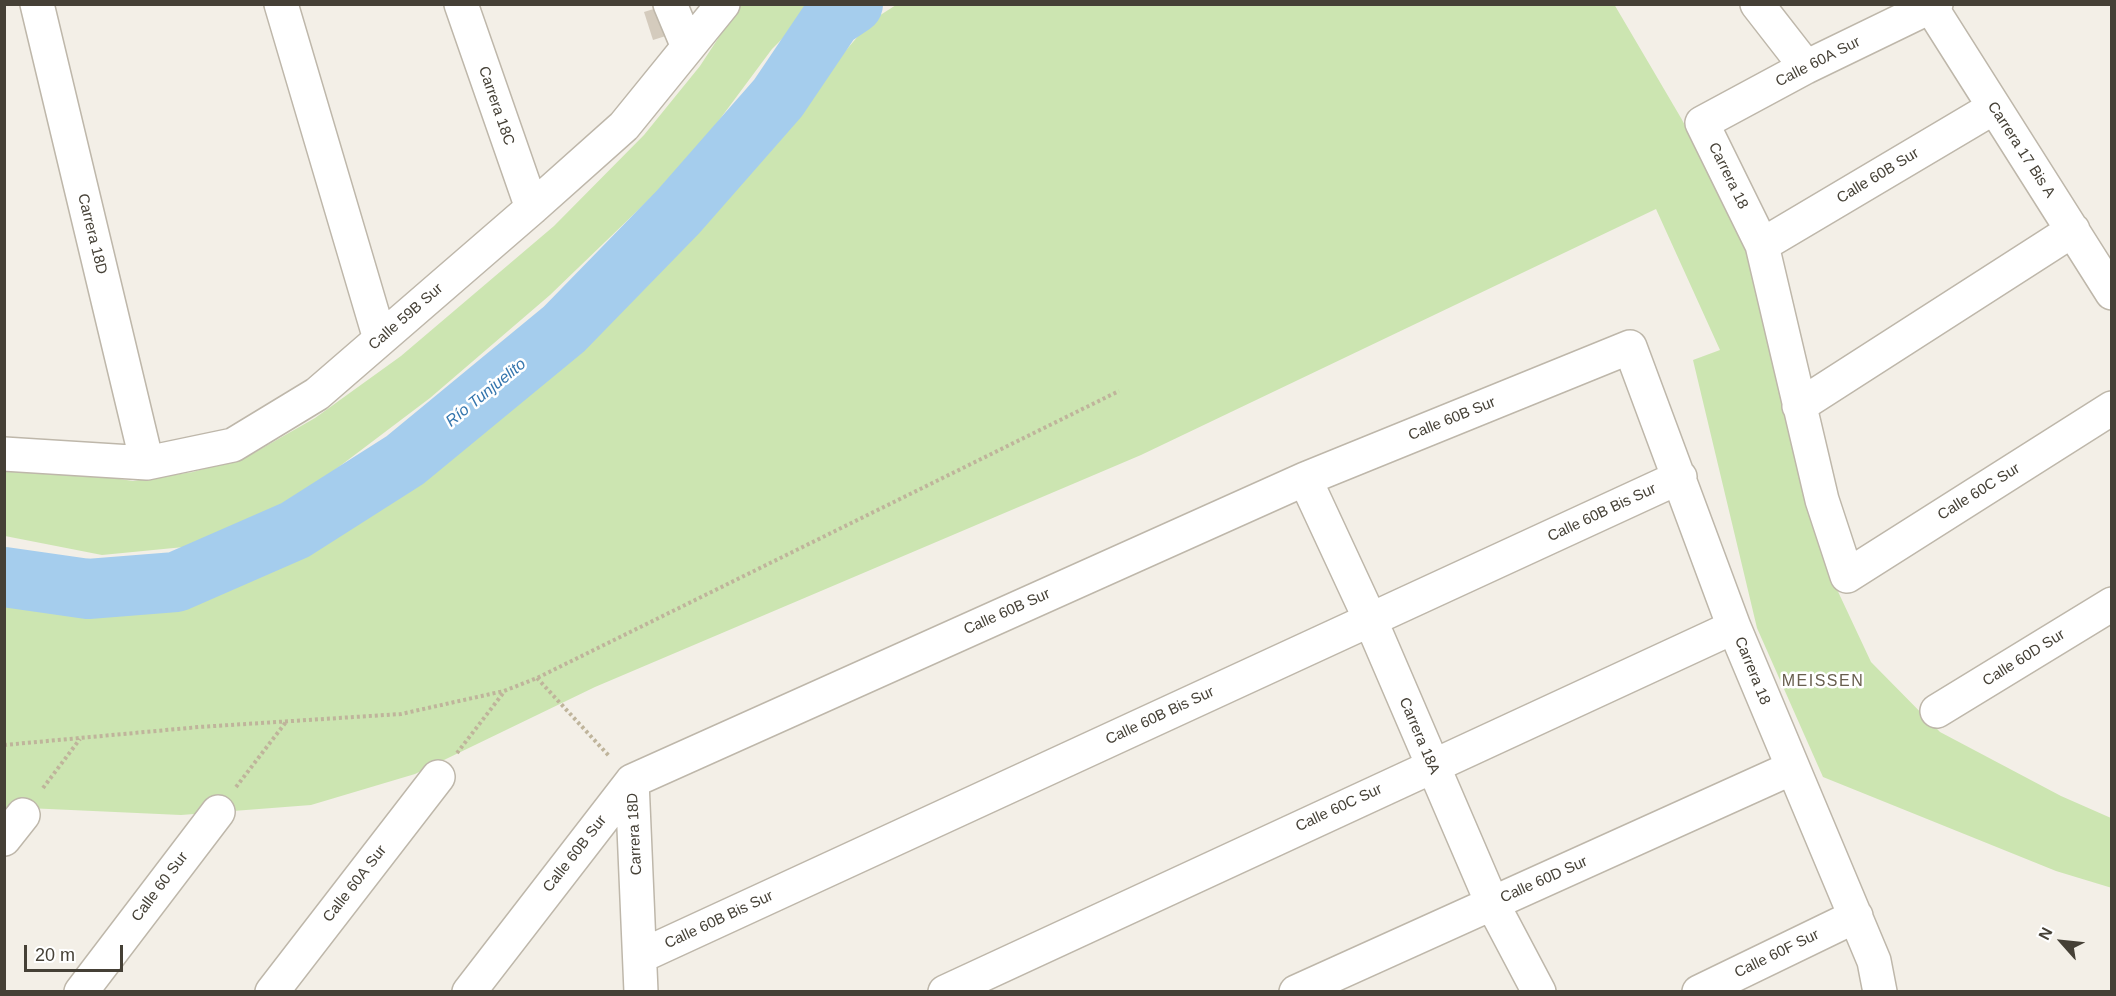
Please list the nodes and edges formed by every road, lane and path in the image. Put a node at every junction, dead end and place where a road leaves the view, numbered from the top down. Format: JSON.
{"nodes":[{"id":1,"x":281,"y":4,"type":"edge"},
{"id":2,"x":461,"y":4,"type":"edge"},
{"id":3,"x":670,"y":4,"type":"edge"},
{"id":4,"x":723,"y":4,"type":"edge"},
{"id":5,"x":1757,"y":4,"type":"edge"},
{"id":6,"x":1933,"y":6,"type":"edge"},
{"id":7,"x":43,"y":7,"type":"edge"},
{"id":8,"x":688,"y":47,"type":"junction"},
{"id":9,"x":1806,"y":67,"type":"junction"},
{"id":10,"x":1993,"y":108,"type":"junction"},
{"id":11,"x":1702,"y":123,"type":"joint"},
{"id":12,"x":532,"y":208,"type":"junction"},
{"id":13,"x":2073,"y":230,"type":"junction"},
{"id":14,"x":1762,"y":245,"type":"junction"},
{"id":15,"x":2112,"y":293,"type":"edge"},
{"id":16,"x":380,"y":339,"type":"junction"},
{"id":17,"x":1630,"y":347,"type":"joint"},
{"id":18,"x":1119,"y":390,"type":"dead end"},
{"id":19,"x":1799,"y":406,"type":"junction"},
{"id":20,"x":2112,"y":408,"type":"edge"},
{"id":21,"x":4,"y":454,"type":"edge"},
{"id":22,"x":147,"y":463,"type":"junction"},
{"id":23,"x":1680,"y":477,"type":"junction"},
{"id":24,"x":1305,"y":478,"type":"junction"},
{"id":25,"x":1847,"y":576,"type":"joint"},
{"id":26,"x":2112,"y":604,"type":"edge"},
{"id":27,"x":1370,"y":619,"type":"junction"},
{"id":28,"x":1734,"y":627,"type":"junction"},
{"id":29,"x":537,"y":678,"type":"junction"},
{"id":30,"x":504,"y":691,"type":"junction"},
{"id":31,"x":1937,"y":711,"type":"dead end"},
{"id":32,"x":286,"y":722,"type":"junction"},
{"id":33,"x":81,"y":738,"type":"junction"},
{"id":34,"x":4,"y":745,"type":"edge"},
{"id":35,"x":1431,"y":765,"type":"junction"},
{"id":36,"x":1791,"y":768,"type":"junction"},
{"id":37,"x":438,"y":777,"type":"joint"},
{"id":38,"x":632,"y":781,"type":"junction"},
{"id":39,"x":218,"y":812,"type":"joint"},
{"id":40,"x":14,"y":827,"type":"edge"},
{"id":41,"x":1492,"y":903,"type":"junction"},
{"id":42,"x":1856,"y":916,"type":"junction"},
{"id":43,"x":641,"y":956,"type":"junction"},
{"id":44,"x":81,"y":992,"type":"edge"},
{"id":45,"x":272,"y":992,"type":"edge"},
{"id":46,"x":469,"y":992,"type":"edge"},
{"id":47,"x":641,"y":992,"type":"edge"},
{"id":48,"x":945,"y":992,"type":"edge"},
{"id":49,"x":1296,"y":992,"type":"edge"},
{"id":50,"x":1539,"y":992,"type":"edge"},
{"id":51,"x":1699,"y":992,"type":"edge"},
{"id":52,"x":1880,"y":992,"type":"edge"}],
"edges":[{"from":1,"to":16,"type":"street"},
{"from":2,"to":12,"type":"street","name":"Carrera 18C"},
{"from":3,"to":8,"type":"street"},
{"from":4,"to":8,"type":"street","name":"Calle 59B Sur"},
{"from":5,"to":9,"type":"street"},
{"from":6,"to":9,"type":"street","name":"Calle 60A Sur"},
{"from":6,"to":10,"type":"street","name":"Carrera 17 Bis A"},
{"from":7,"to":22,"type":"street","name":"Carrera 18D"},
{"from":8,"to":12,"type":"street","name":"Calle 59B Sur"},
{"from":9,"to":11,"type":"street","name":"Calle 60A Sur"},
{"from":10,"to":13,"type":"street","name":"Carrera 17 Bis A"},
{"from":10,"to":14,"type":"street","name":"Calle 60B Sur"},
{"from":11,"to":14,"type":"street","name":"Carrera 18"},
{"from":12,"to":16,"type":"street","name":"Calle 59B Sur"},
{"from":13,"to":15,"type":"street","name":"Carrera 17 Bis A"},
{"from":13,"to":19,"type":"street"},
{"from":14,"to":19,"type":"street","name":"Carrera 18"},
{"from":16,"to":22,"type":"street","name":"Calle 59B Sur"},
{"from":17,"to":23,"type":"street","name":"Carrera 18"},
{"from":17,"to":24,"type":"street","name":"Calle 60B Sur"},
{"from":18,"to":29,"type":"path"},
{"from":19,"to":25,"type":"street","name":"Carrera 18"},
{"from":20,"to":25,"type":"street","name":"Calle 60C Sur"},
{"from":21,"to":22,"type":"street","name":"Calle 59B Sur"},
{"from":23,"to":27,"type":"street","name":"Calle 60B Bis Sur"},
{"from":23,"to":28,"type":"street","name":"Carrera 18"},
{"from":24,"to":27,"type":"street","name":"Carrera 18A"},
{"from":24,"to":38,"type":"street","name":"Calle 60B Sur"},
{"from":26,"to":31,"type":"street","name":"Calle 60D Sur"},
{"from":27,"to":35,"type":"street","name":"Carrera 18A"},
{"from":27,"to":43,"type":"street","name":"Calle 60B Bis Sur"},
{"from":28,"to":35,"type":"street","name":"Calle 60C Sur"},
{"from":28,"to":36,"type":"street","name":"Carrera 18"},
{"from":29,"to":30,"type":"path"},
{"from":29,"to":38,"type":"path","name":"Carrera 18D"},
{"from":30,"to":32,"type":"path"},
{"from":30,"to":37,"type":"path"},
{"from":32,"to":33,"type":"path"},
{"from":32,"to":39,"type":"path"},
{"from":33,"to":34,"type":"path"},
{"from":33,"to":40,"type":"path"},
{"from":35,"to":41,"type":"street","name":"Carrera 18A"},
{"from":35,"to":48,"type":"street","name":"Calle 60C Sur"},
{"from":36,"to":41,"type":"street","name":"Calle 60D Sur"},
{"from":36,"to":42,"type":"street","name":"Carrera 18"},
{"from":37,"to":45,"type":"street","name":"Calle 60A Sur"},
{"from":38,"to":43,"type":"street","name":"Carrera 18D"},
{"from":38,"to":46,"type":"street","name":"Calle 60B Sur"},
{"from":39,"to":44,"type":"street","name":"Calle 60 Sur"},
{"from":41,"to":49,"type":"street","name":"Calle 60D Sur"},
{"from":41,"to":50,"type":"street","name":"Carrera 18A"},
{"from":42,"to":51,"type":"street","name":"Calle 60F Sur"},
{"from":42,"to":52,"type":"street","name":"Carrera 18"},
{"from":43,"to":47,"type":"street","name":"Carrera 18D"}]}
